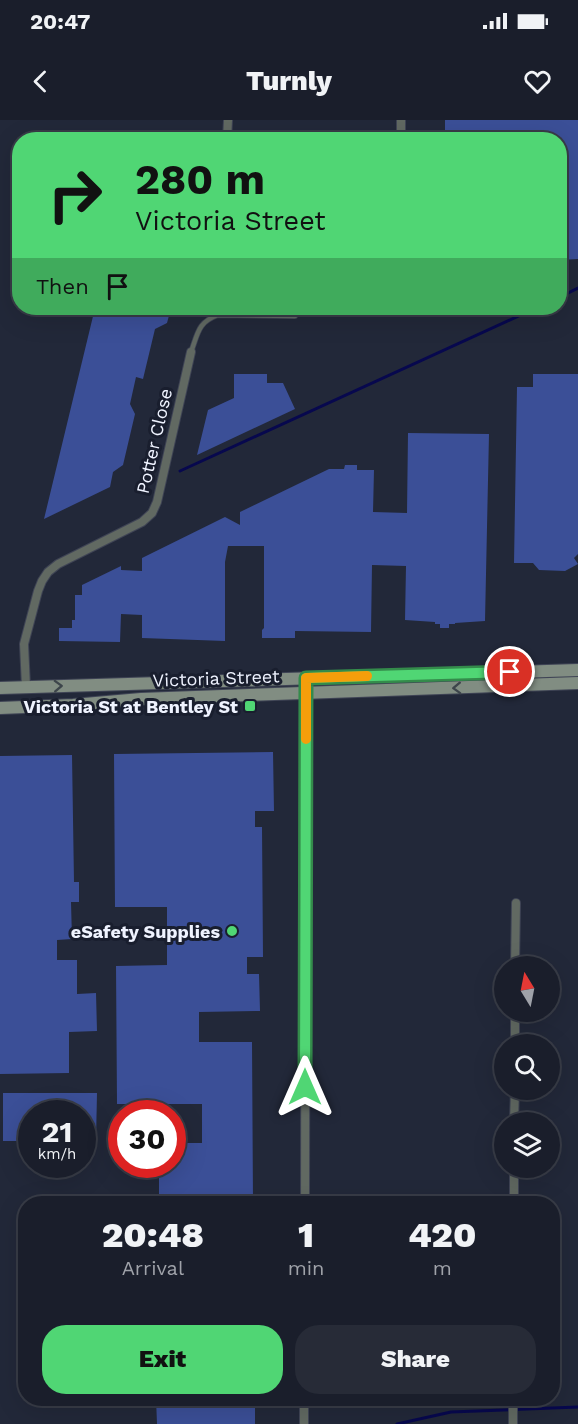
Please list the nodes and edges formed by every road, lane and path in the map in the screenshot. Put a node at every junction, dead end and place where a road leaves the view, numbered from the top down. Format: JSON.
{"nodes":[{"id":1,"x":295,"y":316,"type":"dead end"},
{"id":2,"x":192,"y":352,"type":"joint"},
{"id":3,"x":578,"y":670,"type":"edge"},
{"id":4,"x":306,"y":678,"type":"junction"},
{"id":5,"x":578,"y":683,"type":"edge"},
{"id":6,"x":26,"y":687,"type":"junction"},
{"id":7,"x":0,"y":688,"type":"edge"},
{"id":8,"x":306,"y":693,"type":"junction"},
{"id":9,"x":0,"y":708,"type":"edge"},
{"id":10,"x":516,"y":903,"type":"dead end"},
{"id":11,"x":515,"y":956,"type":"edge"},
{"id":12,"x":514,"y":1178,"type":"edge"},
{"id":13,"x":305,"y":1196,"type":"edge"},
{"id":14,"x":514,"y":1196,"type":"edge"},
{"id":15,"x":304,"y":1406,"type":"edge"},
{"id":16,"x":513,"y":1406,"type":"edge"},
{"id":17,"x":513,"y":1422,"type":"edge"},
{"id":18,"x":304,"y":1424,"type":"edge"}],
"edges":[{"from":1,"to":2,"type":"lane"},
{"from":2,"to":6,"type":"street","name":"Potter Close"},
{"from":3,"to":4,"type":"main road","name":"Victoria Street"},
{"from":6,"to":4,"type":"main road","name":"Victoria Street","one_way":true},
{"from":4,"to":8,"type":"street"},
{"from":5,"to":8,"type":"main road","name":"Victoria Street","one_way":true},
{"from":6,"to":7,"type":"main road","name":"Victoria Street"},
{"from":8,"to":9,"type":"main road","name":"Victoria Street"},
{"from":8,"to":13,"type":"street"},
{"from":10,"to":11,"type":"street"},
{"from":12,"to":14,"type":"street"},
{"from":15,"to":18,"type":"street"},
{"from":16,"to":17,"type":"street"}]}
